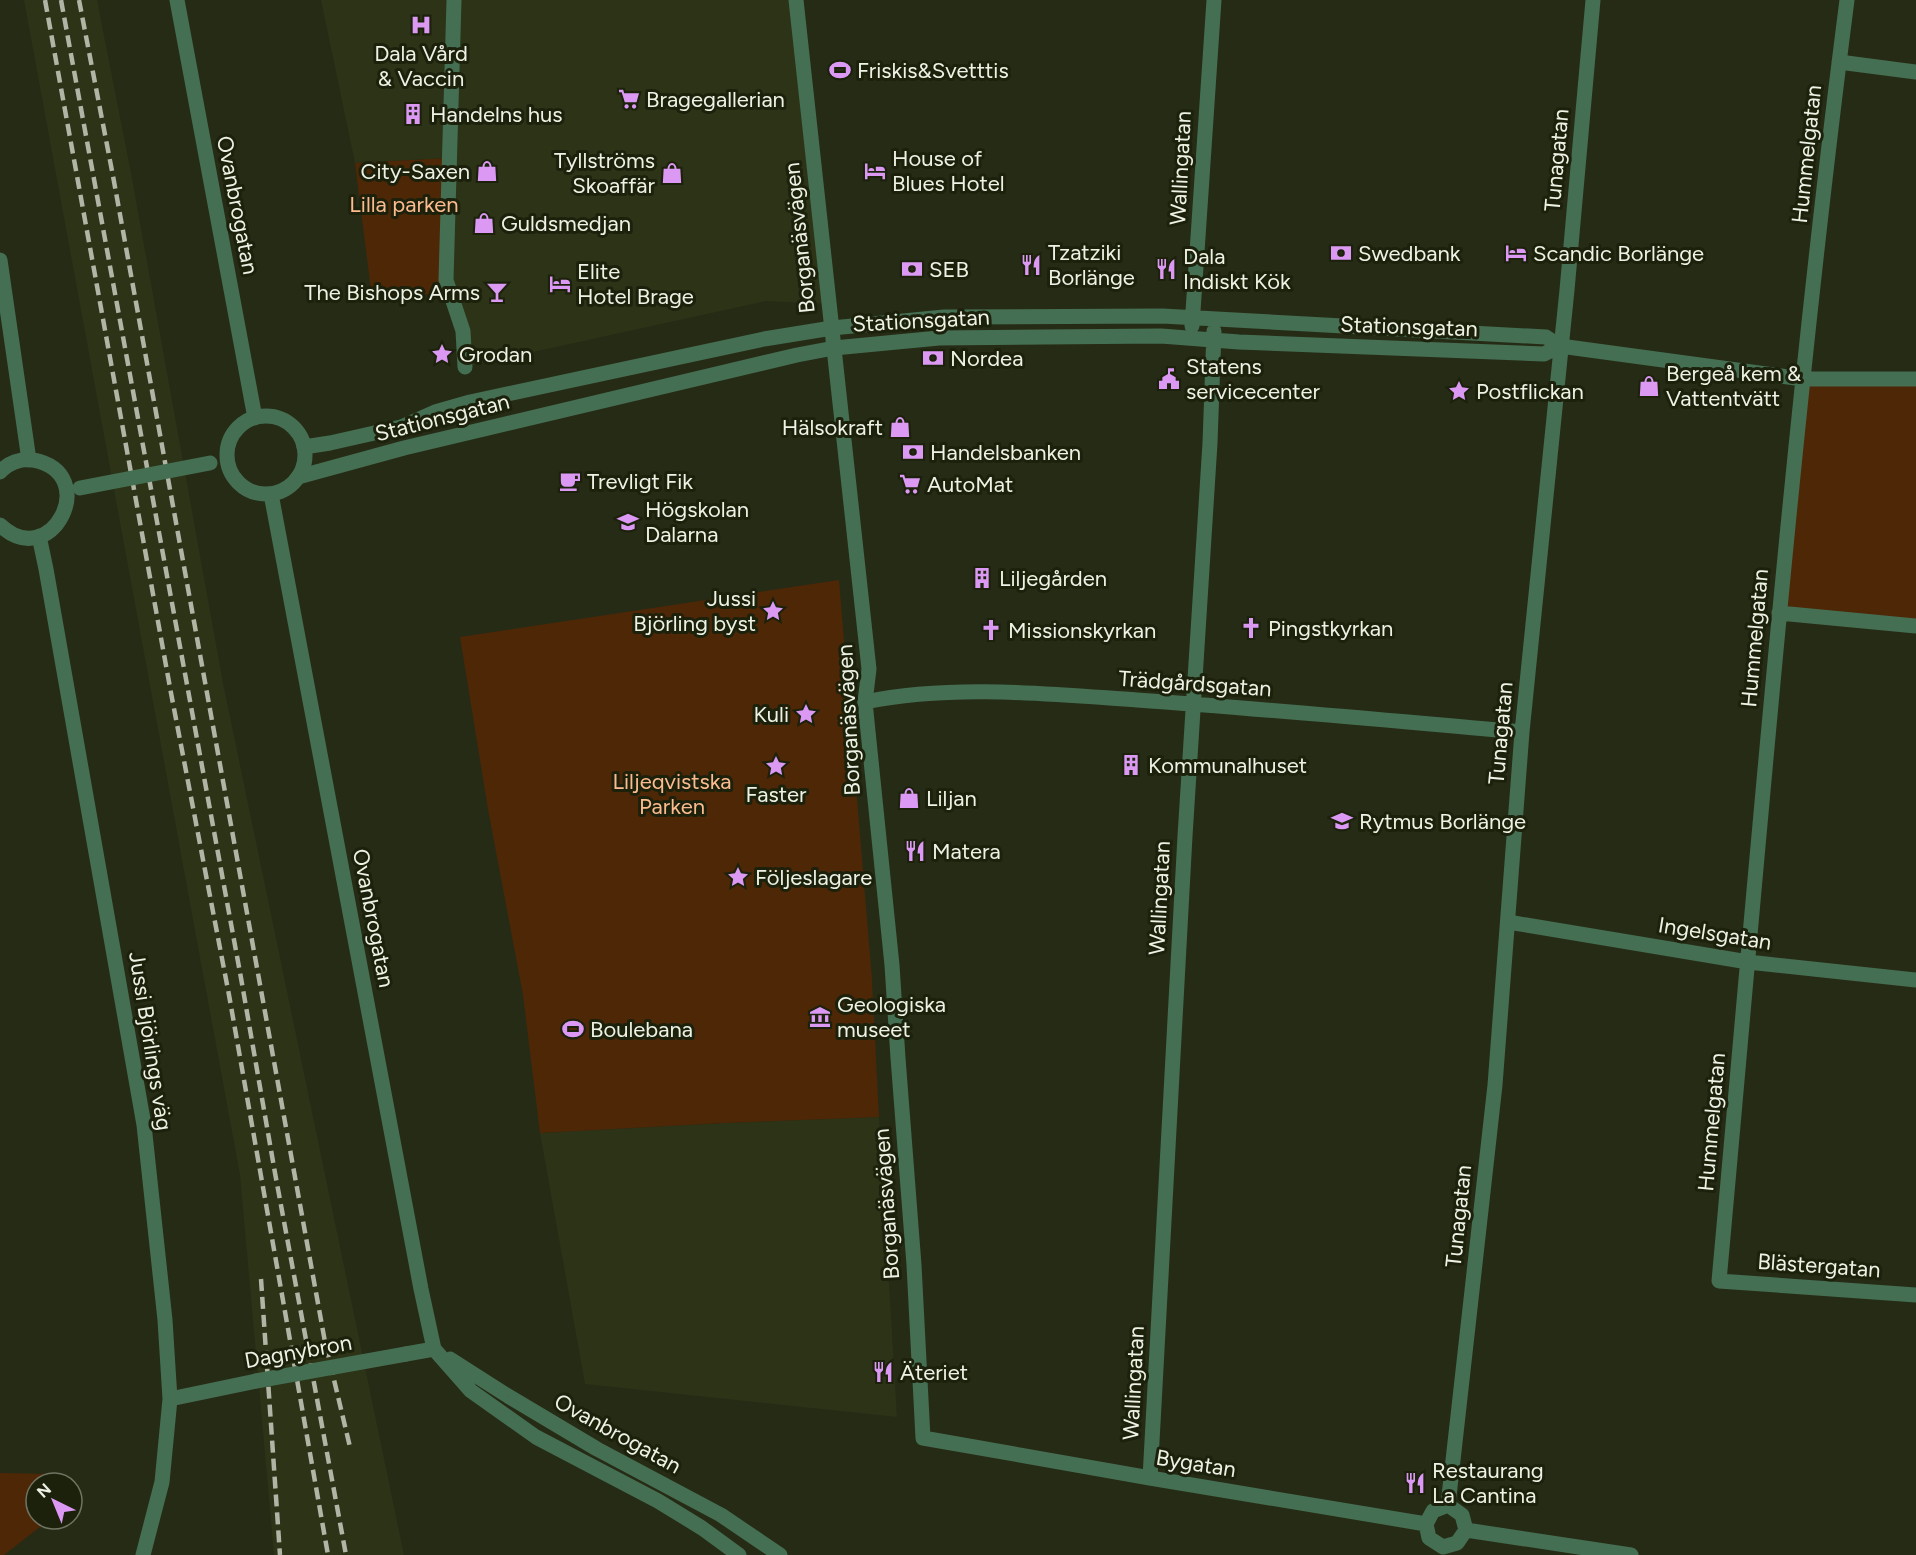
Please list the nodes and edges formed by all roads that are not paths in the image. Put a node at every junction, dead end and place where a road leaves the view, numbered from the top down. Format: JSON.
{"nodes":[{"id":1,"x":177,"y":0,"type":"edge"},
{"id":2,"x":454,"y":0,"type":"edge"},
{"id":3,"x":796,"y":0,"type":"edge"},
{"id":4,"x":1214,"y":0,"type":"edge"},
{"id":5,"x":1593,"y":0,"type":"edge"},
{"id":6,"x":1847,"y":0,"type":"edge"},
{"id":7,"x":1839,"y":62,"type":"junction"},
{"id":8,"x":1916,"y":72,"type":"edge"},
{"id":9,"x":0,"y":260,"type":"edge"},
{"id":10,"x":1192,"y":319,"type":"junction"},
{"id":11,"x":1215,"y":320,"type":"junction"},
{"id":12,"x":832,"y":328,"type":"junction"},
{"id":13,"x":1191,"y":338,"type":"junction"},
{"id":14,"x":1214,"y":340,"type":"junction"},
{"id":15,"x":1560,"y":346,"type":"junction"},
{"id":16,"x":834,"y":348,"type":"junction"},
{"id":17,"x":465,"y":367,"type":"dead end"},
{"id":18,"x":1803,"y":379,"type":"junction"},
{"id":19,"x":1916,"y":379,"type":"edge"},
{"id":20,"x":255,"y":418,"type":"junction"},
{"id":21,"x":304,"y":447,"type":"junction"},
{"id":22,"x":28,"y":460,"type":"junction"},
{"id":23,"x":228,"y":460,"type":"junction"},
{"id":24,"x":0,"y":472,"type":"edge"},
{"id":25,"x":298,"y":477,"type":"junction"},
{"id":26,"x":73,"y":489,"type":"junction"},
{"id":27,"x":271,"y":494,"type":"junction"},
{"id":28,"x":0,"y":525,"type":"edge"},
{"id":29,"x":39,"y":536,"type":"junction"},
{"id":30,"x":1779,"y":613,"type":"junction"},
{"id":31,"x":1916,"y":626,"type":"edge"},
{"id":32,"x":865,"y":702,"type":"junction"},
{"id":33,"x":1194,"y":704,"type":"junction"},
{"id":34,"x":1522,"y":732,"type":"junction"},
{"id":35,"x":1508,"y":922,"type":"junction"},
{"id":36,"x":1748,"y":962,"type":"junction"},
{"id":37,"x":1916,"y":980,"type":"edge"},
{"id":38,"x":1719,"y":1281,"type":"joint"},
{"id":39,"x":1916,"y":1295,"type":"edge"},
{"id":40,"x":434,"y":1349,"type":"junction"},
{"id":41,"x":170,"y":1399,"type":"junction"},
{"id":42,"x":923,"y":1438,"type":"joint"},
{"id":43,"x":1150,"y":1478,"type":"junction"},
{"id":44,"x":1448,"y":1505,"type":"junction"},
{"id":45,"x":1426,"y":1524,"type":"junction"},
{"id":46,"x":1466,"y":1530,"type":"junction"},
{"id":47,"x":1443,"y":1551,"type":"edge"},
{"id":48,"x":143,"y":1555,"type":"edge"},
{"id":49,"x":740,"y":1555,"type":"edge"},
{"id":50,"x":780,"y":1555,"type":"edge"},
{"id":51,"x":1631,"y":1555,"type":"edge"}],
"edges":[{"from":1,"to":20,"type":"street","name":"Ovanbrogatan"},
{"from":2,"to":17,"type":"street"},
{"from":3,"to":12,"type":"street","name":"Borganäsvägen"},
{"from":4,"to":10,"type":"street","name":"Wallingatan"},
{"from":5,"to":15,"type":"street","name":"Tunagatan"},
{"from":6,"to":7,"type":"street","name":"Hummelgatan"},
{"from":7,"to":8,"type":"street"},
{"from":7,"to":18,"type":"street","name":"Hummelgatan"},
{"from":9,"to":22,"type":"street"},
{"from":10,"to":11,"type":"street","name":"Stationsgatan"},
{"from":10,"to":12,"type":"street","name":"Stationsgatan"},
{"from":10,"to":13,"type":"street","name":"Wallingatan"},
{"from":11,"to":14,"type":"street","name":"Wallingatan"},
{"from":11,"to":15,"type":"street","name":"Stationsgatan"},
{"from":12,"to":16,"type":"street","name":"Borganäsvägen"},
{"from":12,"to":21,"type":"street","name":"Stationsgatan"},
{"from":13,"to":14,"type":"street","name":"Stationsgatan"},
{"from":13,"to":16,"type":"street","name":"Stationsgatan"},
{"from":14,"to":15,"type":"street","name":"Stationsgatan"},
{"from":14,"to":33,"type":"street","name":"Wallingatan"},
{"from":15,"to":18,"type":"street","name":"Stationsgatan"},
{"from":15,"to":34,"type":"street","name":"Tunagatan"},
{"from":16,"to":25,"type":"street","name":"Stationsgatan"},
{"from":16,"to":32,"type":"street","name":"Borganäsvägen"},
{"from":18,"to":19,"type":"street","name":"Stationsgatan"},
{"from":18,"to":30,"type":"street","name":"Hummelgatan"},
{"from":20,"to":21,"type":"street"},
{"from":20,"to":23,"type":"street"},
{"from":21,"to":25,"type":"street"},
{"from":22,"to":24,"type":"street"},
{"from":22,"to":26,"type":"street"},
{"from":23,"to":26,"type":"street","bridge":true},
{"from":23,"to":27,"type":"street"},
{"from":25,"to":27,"type":"street"},
{"from":26,"to":29,"type":"street"},
{"from":27,"to":40,"type":"street","name":"Ovanbrogatan"},
{"from":28,"to":29,"type":"street"},
{"from":29,"to":41,"type":"street","name":"Jussi Björlings väg"},
{"from":30,"to":31,"type":"street"},
{"from":30,"to":36,"type":"street","name":"Hummelgatan"},
{"from":32,"to":33,"type":"street","name":"Trädgårdsgatan"},
{"from":32,"to":42,"type":"street","name":"Borganäsvägen"},
{"from":33,"to":34,"type":"street","name":"Trädgårdsgatan"},
{"from":33,"to":43,"type":"street","name":"Wallingatan"},
{"from":34,"to":35,"type":"street","name":"Tunagatan"},
{"from":35,"to":36,"type":"street","name":"Ingelsgatan"},
{"from":35,"to":44,"type":"street","name":"Tunagatan"},
{"from":36,"to":37,"type":"street","name":"Ingelsgatan"},
{"from":36,"to":38,"type":"street","name":"Hummelgatan"},
{"from":38,"to":39,"type":"street","name":"Blästergatan"},
{"from":40,"to":41,"type":"street","name":"Dagnybron","bridge":true},
{"from":40,"to":49,"type":"street","name":"Ovanbrogatan"},
{"from":40,"to":50,"type":"street","name":"Ovanbrogatan"},
{"from":41,"to":48,"type":"street","name":"Jussi Björlings väg"},
{"from":42,"to":43,"type":"street","name":"Bygatan"},
{"from":43,"to":45,"type":"street","name":"Bygatan"},
{"from":44,"to":45,"type":"street"},
{"from":44,"to":46,"type":"street"},
{"from":45,"to":47,"type":"street"},
{"from":46,"to":47,"type":"street"},
{"from":46,"to":51,"type":"street"}]}
